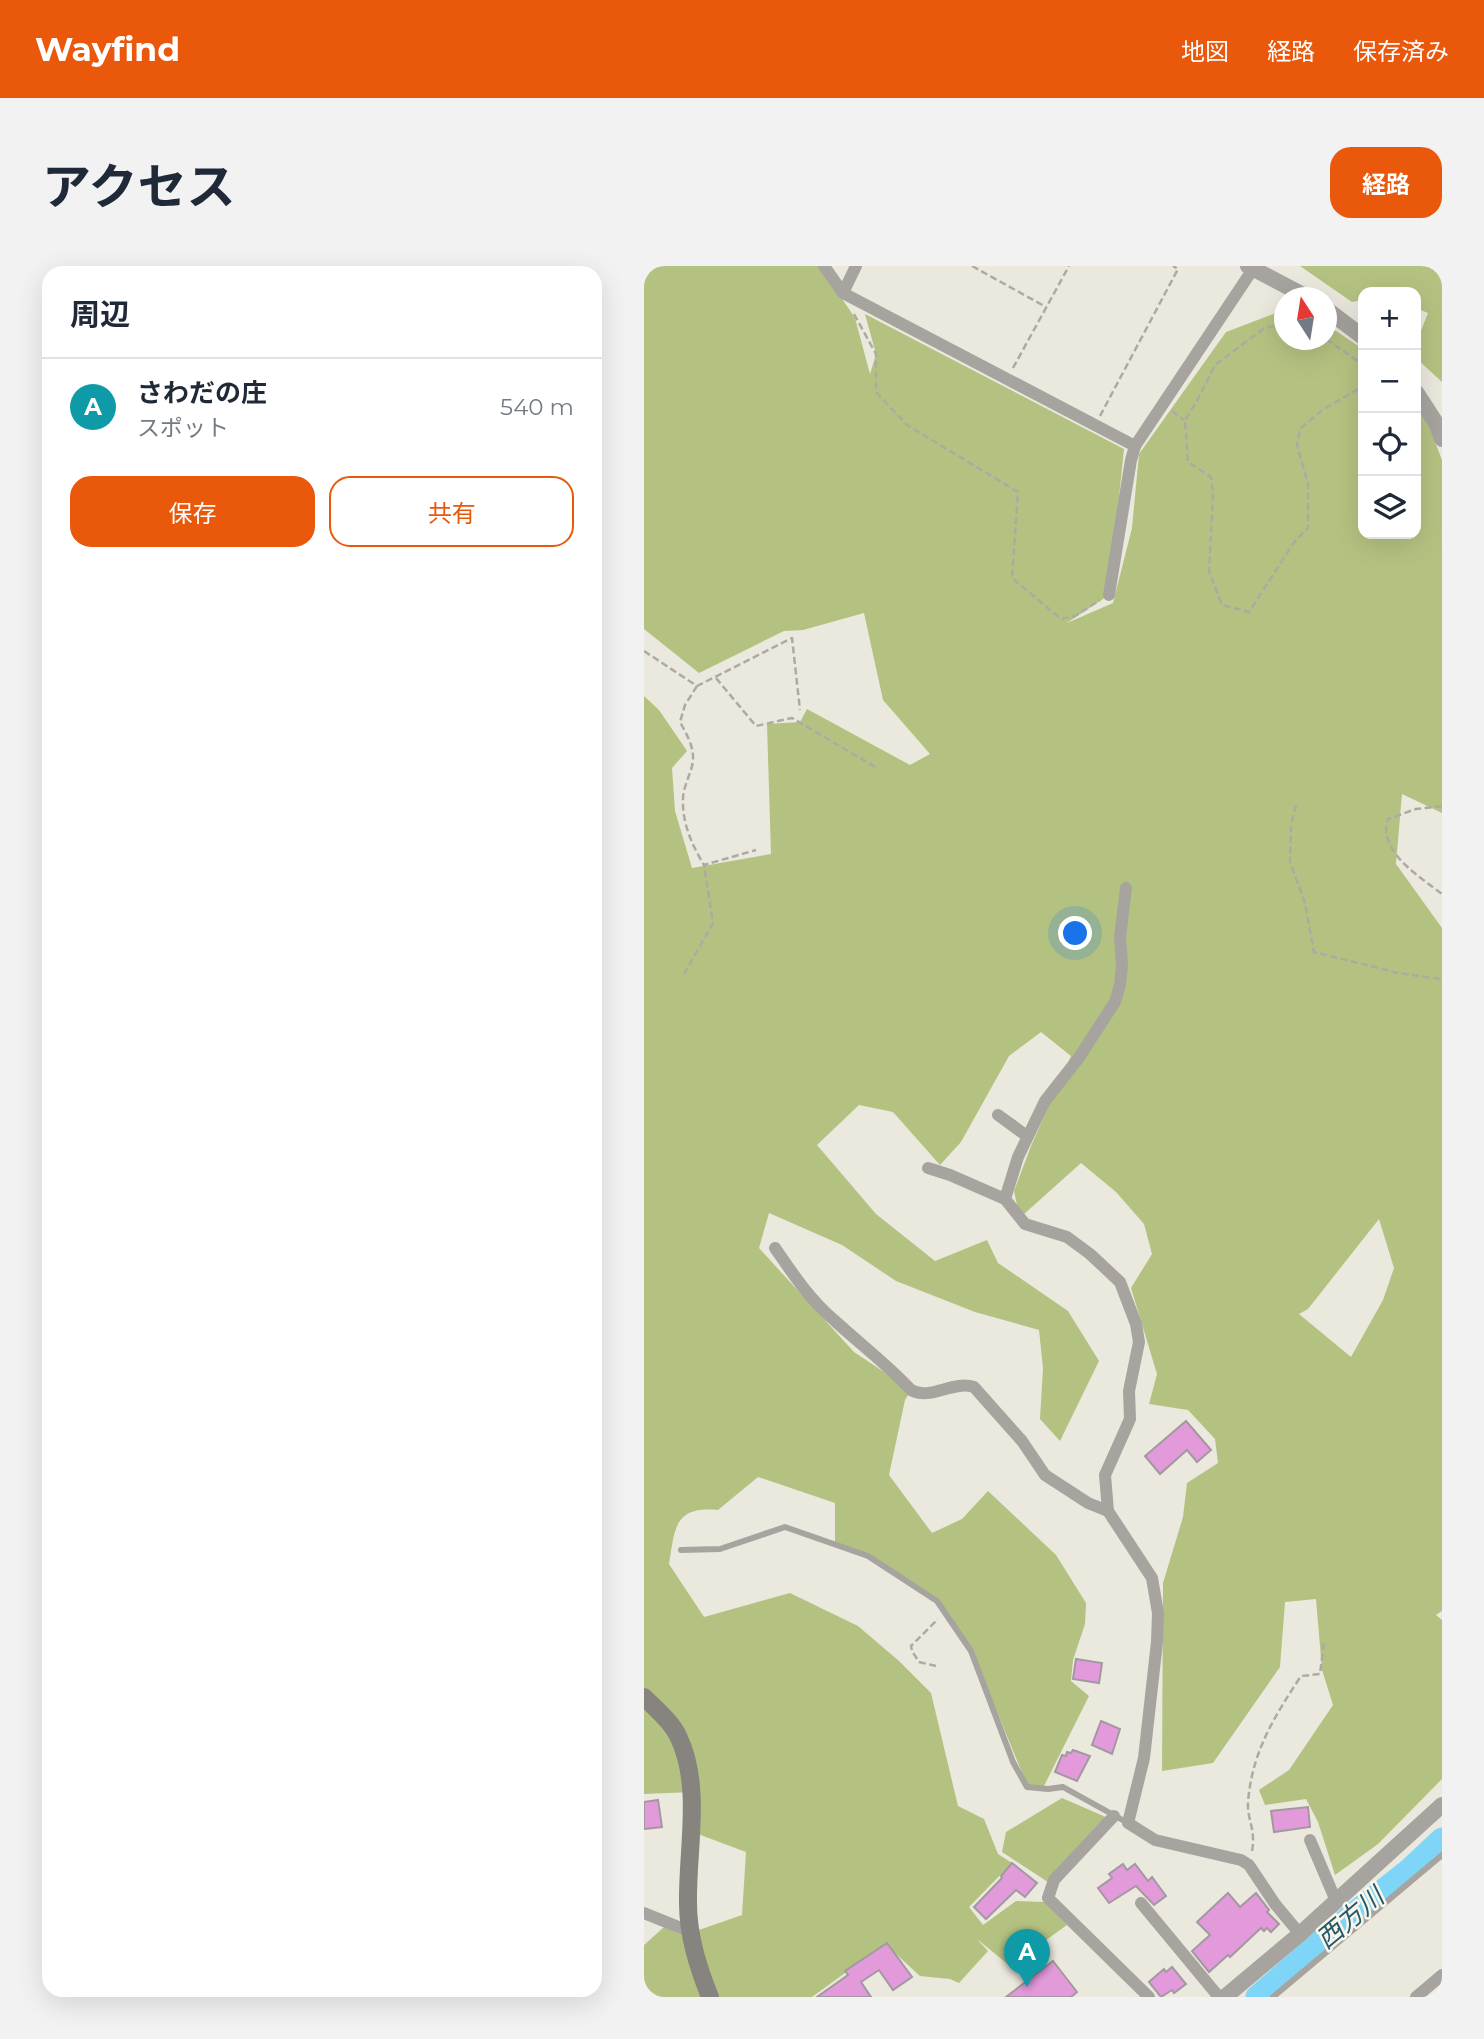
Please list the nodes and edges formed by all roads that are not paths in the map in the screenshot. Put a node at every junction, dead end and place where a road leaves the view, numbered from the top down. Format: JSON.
{"nodes":[{"id":1,"x":824,"y":266,"type":"edge"},
{"id":2,"x":856,"y":266,"type":"edge"},
{"id":3,"x":1251,"y":267,"type":"edge"},
{"id":4,"x":1288,"y":287,"type":"edge"},
{"id":5,"x":843,"y":293,"type":"junction"},
{"id":6,"x":1337,"y":317,"type":"edge"},
{"id":7,"x":1358,"y":333,"type":"edge"},
{"id":8,"x":1421,"y":400,"type":"edge"},
{"id":9,"x":1442,"y":439,"type":"edge"},
{"id":10,"x":1135,"y":446,"type":"junction"},
{"id":11,"x":1110,"y":595,"type":"road end"},
{"id":12,"x":1126,"y":888,"type":"dead end"},
{"id":13,"x":999,"y":1115,"type":"dead end"},
{"id":14,"x":1027,"y":1136,"type":"junction"},
{"id":15,"x":928,"y":1168,"type":"dead end"},
{"id":16,"x":1005,"y":1199,"type":"junction"},
{"id":17,"x":775,"y":1248,"type":"dead end"},
{"id":18,"x":1108,"y":1511,"type":"junction"},
{"id":19,"x":681,"y":1550,"type":"dead end"},
{"id":20,"x":644,"y":1697,"type":"edge"},
{"id":21,"x":1442,"y":1805,"type":"edge"},
{"id":22,"x":1114,"y":1816,"type":"junction"},
{"id":23,"x":1128,"y":1823,"type":"junction"},
{"id":24,"x":1310,"y":1840,"type":"dead end"},
{"id":25,"x":1442,"y":1855,"type":"edge"},
{"id":26,"x":1336,"y":1901,"type":"junction"},
{"id":27,"x":1141,"y":1903,"type":"dead end"},
{"id":28,"x":644,"y":1913,"type":"edge"},
{"id":29,"x":691,"y":1932,"type":"junction"},
{"id":30,"x":1300,"y":1934,"type":"junction"},
{"id":31,"x":1442,"y":1975,"type":"edge"},
{"id":32,"x":709,"y":1997,"type":"edge"},
{"id":33,"x":1149,"y":1997,"type":"edge"},
{"id":34,"x":1219,"y":1997,"type":"edge"},
{"id":35,"x":1225,"y":1997,"type":"edge"},
{"id":36,"x":1273,"y":1997,"type":"edge"},
{"id":37,"x":1416,"y":1997,"type":"edge"}],
"edges":[{"from":1,"to":5,"type":"street"},
{"from":2,"to":5,"type":"street"},
{"from":3,"to":4,"type":"street"},
{"from":3,"to":10,"type":"street"},
{"from":5,"to":10,"type":"street"},
{"from":6,"to":7,"type":"street"},
{"from":8,"to":9,"type":"street"},
{"from":10,"to":11,"type":"street"},
{"from":12,"to":14,"type":"street"},
{"from":13,"to":14,"type":"street"},
{"from":14,"to":16,"type":"street"},
{"from":15,"to":16,"type":"street"},
{"from":16,"to":18,"type":"street"},
{"from":17,"to":18,"type":"street"},
{"from":18,"to":23,"type":"street"},
{"from":19,"to":22,"type":"lane"},
{"from":20,"to":29,"type":"main road"},
{"from":21,"to":26,"type":"street"},
{"from":22,"to":23,"type":"lane"},
{"from":22,"to":33,"type":"street"},
{"from":23,"to":30,"type":"street"},
{"from":24,"to":26,"type":"street"},
{"from":25,"to":36,"type":"lane"},
{"from":26,"to":30,"type":"street"},
{"from":27,"to":34,"type":"street"},
{"from":28,"to":29,"type":"street"},
{"from":29,"to":32,"type":"main road"},
{"from":30,"to":35,"type":"street"},
{"from":31,"to":37,"type":"street"}]}
